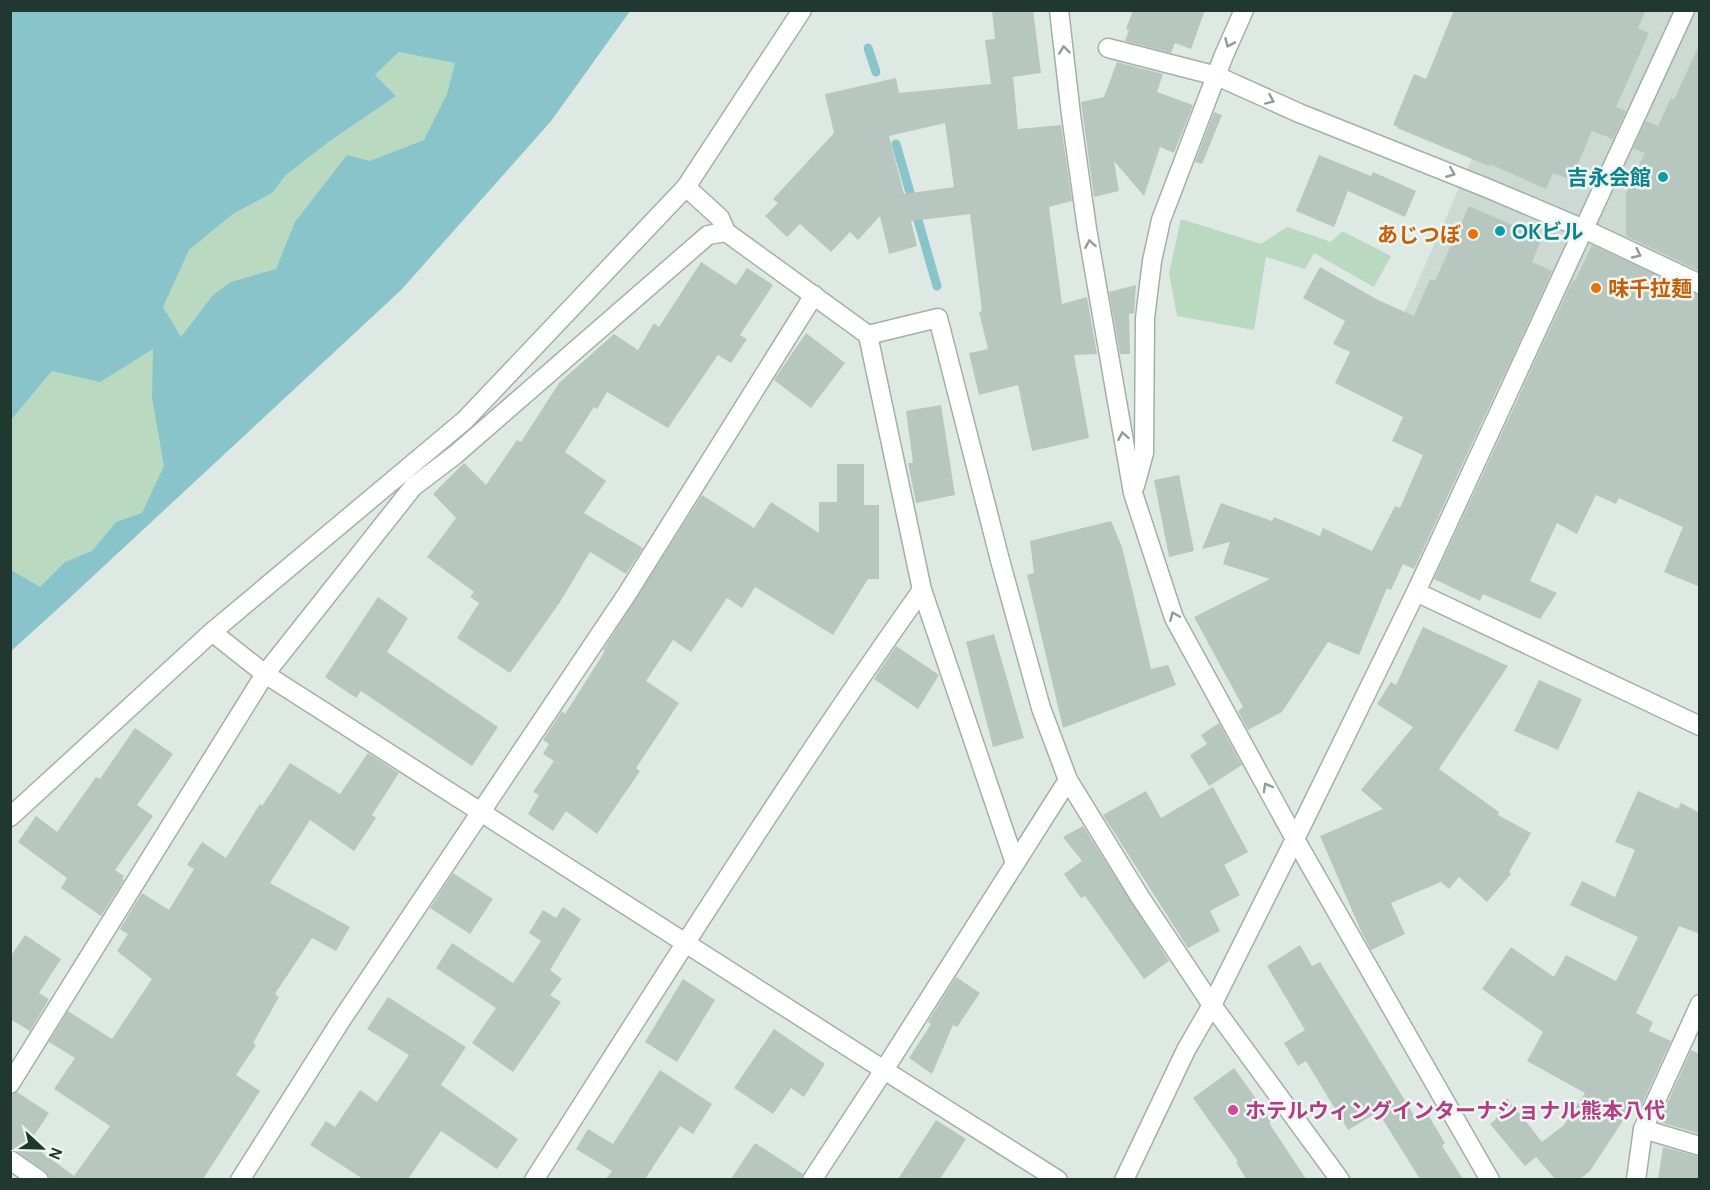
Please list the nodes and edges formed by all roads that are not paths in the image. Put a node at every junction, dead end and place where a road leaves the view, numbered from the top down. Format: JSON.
{"nodes":[{"id":1,"x":801,"y":10,"type":"edge"},
{"id":2,"x":1059,"y":10,"type":"edge"},
{"id":3,"x":1244,"y":10,"type":"edge"},
{"id":4,"x":1685,"y":10,"type":"edge"},
{"id":5,"x":1108,"y":48,"type":"dead end"},
{"id":6,"x":1216,"y":76,"type":"junction"},
{"id":7,"x":686,"y":187,"type":"junction"},
{"id":8,"x":1584,"y":230,"type":"junction"},
{"id":9,"x":726,"y":232,"type":"junction"},
{"id":10,"x":1700,"y":284,"type":"edge"},
{"id":11,"x":814,"y":295,"type":"junction"},
{"id":12,"x":868,"y":335,"type":"junction"},
{"id":13,"x":1134,"y":493,"type":"junction"},
{"id":14,"x":922,"y":590,"type":"junction"},
{"id":15,"x":1416,"y":592,"type":"junction"},
{"id":16,"x":212,"y":632,"type":"junction"},
{"id":17,"x":265,"y":674,"type":"junction"},
{"id":18,"x":1700,"y":726,"type":"edge"},
{"id":19,"x":1068,"y":780,"type":"junction"},
{"id":20,"x":482,"y":813,"type":"junction"},
{"id":21,"x":10,"y":817,"type":"edge"},
{"id":22,"x":1295,"y":839,"type":"junction"},
{"id":23,"x":1015,"y":863,"type":"junction"},
{"id":24,"x":687,"y":942,"type":"junction"},
{"id":25,"x":1700,"y":1004,"type":"edge"},
{"id":26,"x":1212,"y":1005,"type":"junction"},
{"id":27,"x":884,"y":1070,"type":"junction"},
{"id":28,"x":10,"y":1084,"type":"edge"},
{"id":29,"x":1642,"y":1129,"type":"junction"},
{"id":30,"x":1700,"y":1146,"type":"edge"},
{"id":31,"x":10,"y":1160,"type":"edge"},
{"id":32,"x":39,"y":1179,"type":"edge"},
{"id":33,"x":240,"y":1179,"type":"edge"},
{"id":34,"x":534,"y":1179,"type":"edge"},
{"id":35,"x":812,"y":1179,"type":"edge"},
{"id":36,"x":1058,"y":1179,"type":"edge"},
{"id":37,"x":1124,"y":1179,"type":"edge"},
{"id":38,"x":1340,"y":1179,"type":"edge"},
{"id":39,"x":1490,"y":1179,"type":"edge"},
{"id":40,"x":1636,"y":1179,"type":"edge"}],
"edges":[{"from":1,"to":7,"type":"street"},
{"from":13,"to":2,"type":"street","one_way":true},
{"from":3,"to":6,"type":"street","one_way":true},
{"from":4,"to":8,"type":"street"},
{"from":5,"to":6,"type":"street"},
{"from":6,"to":8,"type":"street","one_way":true},
{"from":6,"to":13,"type":"street"},
{"from":7,"to":9,"type":"street"},
{"from":7,"to":16,"type":"street"},
{"from":8,"to":10,"type":"street","one_way":true},
{"from":8,"to":15,"type":"street"},
{"from":9,"to":11,"type":"street"},
{"from":9,"to":17,"type":"street"},
{"from":11,"to":12,"type":"street"},
{"from":11,"to":20,"type":"street"},
{"from":12,"to":14,"type":"street"},
{"from":12,"to":19,"type":"street"},
{"from":22,"to":13,"type":"street","one_way":true},
{"from":14,"to":23,"type":"street"},
{"from":14,"to":24,"type":"street"},
{"from":15,"to":18,"type":"street"},
{"from":15,"to":22,"type":"street"},
{"from":16,"to":17,"type":"street"},
{"from":16,"to":21,"type":"street"},
{"from":17,"to":20,"type":"street"},
{"from":17,"to":28,"type":"street"},
{"from":19,"to":23,"type":"street"},
{"from":19,"to":26,"type":"street"},
{"from":20,"to":24,"type":"street"},
{"from":20,"to":33,"type":"street"},
{"from":22,"to":26,"type":"street"},
{"from":22,"to":39,"type":"street"},
{"from":23,"to":27,"type":"street"},
{"from":24,"to":27,"type":"street"},
{"from":24,"to":34,"type":"street"},
{"from":25,"to":29,"type":"street"},
{"from":26,"to":37,"type":"street"},
{"from":26,"to":38,"type":"street"},
{"from":27,"to":35,"type":"street"},
{"from":27,"to":36,"type":"street"},
{"from":29,"to":30,"type":"street"},
{"from":29,"to":40,"type":"street"},
{"from":31,"to":32,"type":"street"}]}
